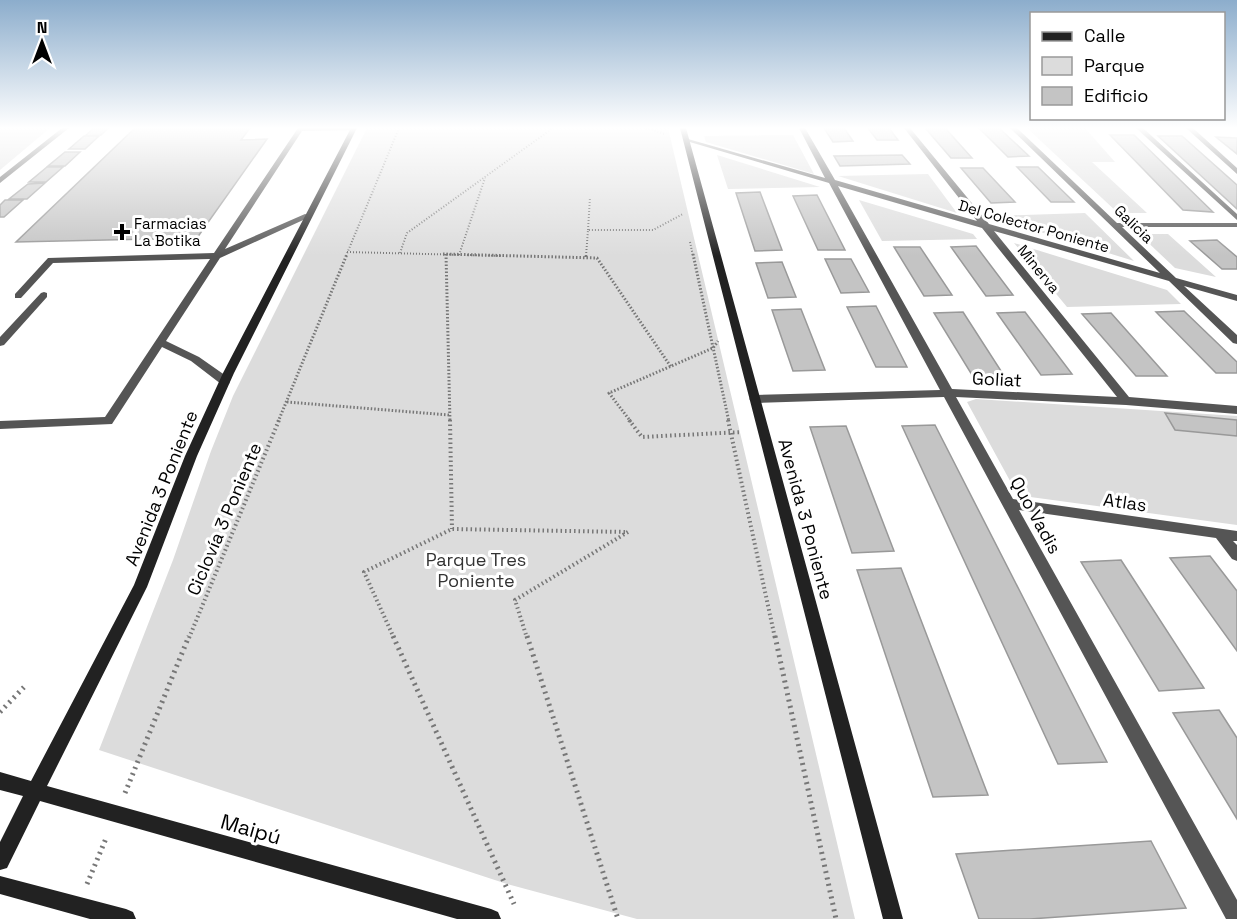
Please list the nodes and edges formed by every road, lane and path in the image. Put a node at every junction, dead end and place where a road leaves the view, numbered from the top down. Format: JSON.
{"nodes":[{"id":1,"x":13,"y":171,"type":"edge"},
{"id":2,"x":273,"y":171,"type":"edge"},
{"id":3,"x":332,"y":171,"type":"edge"},
{"id":4,"x":381,"y":171,"type":"edge"},
{"id":5,"x":493,"y":171,"type":"edge"},
{"id":6,"x":695,"y":171,"type":"edge"},
{"id":7,"x":798,"y":171,"type":"edge"},
{"id":8,"x":826,"y":171,"type":"edge"},
{"id":9,"x":940,"y":171,"type":"edge"},
{"id":10,"x":1058,"y":171,"type":"edge"},
{"id":11,"x":1186,"y":171,"type":"edge"},
{"id":12,"x":485,"y":177,"type":"junction"},
{"id":13,"x":0,"y":181,"type":"edge"},
{"id":14,"x":832,"y":182,"type":"junction"},
{"id":15,"x":590,"y":197,"type":"dead end"},
{"id":16,"x":681,"y":202,"type":"dead end"},
{"id":17,"x":683,"y":214,"type":"junction"},
{"id":18,"x":308,"y":216,"type":"junction"},
{"id":19,"x":1237,"y":218,"type":"edge"},
{"id":20,"x":686,"y":225,"type":"dead end"},
{"id":21,"x":1115,"y":225,"type":"junction"},
{"id":22,"x":1237,"y":225,"type":"edge"},
{"id":23,"x":983,"y":226,"type":"junction"},
{"id":24,"x":588,"y":230,"type":"junction"},
{"id":25,"x":688,"y":236,"type":"dead end"},
{"id":26,"x":347,"y":252,"type":"junction"},
{"id":27,"x":400,"y":253,"type":"junction"},
{"id":28,"x":446,"y":254,"type":"junction"},
{"id":29,"x":459,"y":255,"type":"junction"},
{"id":30,"x":217,"y":256,"type":"junction"},
{"id":31,"x":586,"y":257,"type":"junction"},
{"id":32,"x":1174,"y":280,"type":"junction"},
{"id":33,"x":1237,"y":298,"type":"edge"},
{"id":34,"x":739,"y":338,"type":"junction"},
{"id":35,"x":1237,"y":341,"type":"edge"},
{"id":36,"x":160,"y":342,"type":"junction"},
{"id":37,"x":0,"y":343,"type":"edge"},
{"id":38,"x":713,"y":348,"type":"junction"},
{"id":39,"x":671,"y":367,"type":"junction"},
{"id":40,"x":225,"y":381,"type":"junction"},
{"id":41,"x":948,"y":393,"type":"junction"},
{"id":42,"x":755,"y":399,"type":"junction"},
{"id":43,"x":1126,"y":401,"type":"junction"},
{"id":44,"x":287,"y":402,"type":"junction"},
{"id":45,"x":1237,"y":410,"type":"edge"},
{"id":46,"x":449,"y":415,"type":"junction"},
{"id":47,"x":0,"y":425,"type":"edge"},
{"id":48,"x":763,"y":429,"type":"junction"},
{"id":49,"x":731,"y":434,"type":"junction"},
{"id":50,"x":1008,"y":503,"type":"junction"},
{"id":51,"x":452,"y":529,"type":"junction"},
{"id":52,"x":1220,"y":534,"type":"junction"},
{"id":53,"x":1237,"y":536,"type":"edge"},
{"id":54,"x":1237,"y":555,"type":"edge"},
{"id":55,"x":27,"y":684,"type":"dead end"},
{"id":56,"x":0,"y":712,"type":"edge"},
{"id":57,"x":0,"y":781,"type":"edge"},
{"id":58,"x":35,"y":790,"type":"junction"},
{"id":59,"x":116,"y":814,"type":"junction"},
{"id":60,"x":0,"y":861,"type":"edge"},
{"id":61,"x":0,"y":885,"type":"edge"},
{"id":62,"x":78,"y":906,"type":"junction"},
{"id":63,"x":516,"y":910,"type":"dead end"},
{"id":64,"x":126,"y":919,"type":"edge"},
{"id":65,"x":491,"y":919,"type":"edge"},
{"id":66,"x":618,"y":919,"type":"edge"},
{"id":67,"x":836,"y":919,"type":"edge"},
{"id":68,"x":893,"y":919,"type":"edge"},
{"id":69,"x":1237,"y":919,"type":"edge"}],
"edges":[{"from":1,"to":13,"type":"street"},
{"from":2,"to":30,"type":"street"},
{"from":3,"to":18,"type":"street","name":"Avenida 3 Poniente"},
{"from":4,"to":26,"type":"path","name":"Ciclovía 3 Poniente"},
{"from":5,"to":12,"type":"path"},
{"from":6,"to":34,"type":"street","name":"Avenida 3 Poniente"},
{"from":7,"to":14,"type":"street","name":"Del Colector Poniente"},
{"from":8,"to":14,"type":"street","name":"Quo Vadis"},
{"from":9,"to":23,"type":"street","name":"Minerva"},
{"from":10,"to":21,"type":"street","name":"Galicia"},
{"from":11,"to":19,"type":"street"},
{"from":12,"to":27,"type":"path"},
{"from":12,"to":29,"type":"path"},
{"from":14,"to":23,"type":"street","name":"Del Colector Poniente"},
{"from":14,"to":41,"type":"street","name":"Quo Vadis"},
{"from":15,"to":24,"type":"path"},
{"from":16,"to":17,"type":"path"},
{"from":17,"to":20,"type":"path"},
{"from":17,"to":24,"type":"path"},
{"from":18,"to":30,"type":"street"},
{"from":18,"to":40,"type":"street","name":"Avenida 3 Poniente"},
{"from":21,"to":22,"type":"street"},
{"from":21,"to":32,"type":"street","name":"Galicia"},
{"from":23,"to":32,"type":"street","name":"Del Colector Poniente"},
{"from":23,"to":43,"type":"street","name":"Minerva"},
{"from":24,"to":31,"type":"path"},
{"from":25,"to":38,"type":"path"},
{"from":26,"to":27,"type":"path"},
{"from":26,"to":44,"type":"path","name":"Ciclovía 3 Poniente"},
{"from":27,"to":28,"type":"path"},
{"from":28,"to":29,"type":"path"},
{"from":28,"to":46,"type":"path"},
{"from":29,"to":31,"type":"path"},
{"from":30,"to":36,"type":"street"},
{"from":30,"to":37,"type":"street"},
{"from":31,"to":39,"type":"path"},
{"from":32,"to":33,"type":"street","name":"Del Colector Poniente"},
{"from":32,"to":35,"type":"street","name":"Galicia"},
{"from":34,"to":38,"type":"path"},
{"from":34,"to":42,"type":"street","name":"Avenida 3 Poniente"},
{"from":36,"to":40,"type":"street"},
{"from":36,"to":47,"type":"street"},
{"from":38,"to":39,"type":"path"},
{"from":38,"to":49,"type":"path"},
{"from":39,"to":49,"type":"path"},
{"from":40,"to":58,"type":"street","name":"Avenida 3 Poniente"},
{"from":41,"to":42,"type":"street","name":"Goliat"},
{"from":41,"to":43,"type":"street","name":"Goliat"},
{"from":41,"to":50,"type":"street","name":"Quo Vadis"},
{"from":42,"to":48,"type":"street","name":"Avenida 3 Poniente"},
{"from":43,"to":45,"type":"street","name":"Goliat"},
{"from":44,"to":46,"type":"path"},
{"from":44,"to":59,"type":"path","name":"Ciclovía 3 Poniente"},
{"from":46,"to":51,"type":"path"},
{"from":48,"to":49,"type":"path"},
{"from":48,"to":68,"type":"street","name":"Avenida 3 Poniente"},
{"from":49,"to":67,"type":"path"},
{"from":50,"to":52,"type":"street","name":"Atlas"},
{"from":50,"to":69,"type":"street","name":"Quo Vadis"},
{"from":51,"to":63,"type":"path"},
{"from":51,"to":66,"type":"path"},
{"from":52,"to":53,"type":"street","name":"Atlas"},
{"from":52,"to":54,"type":"street"},
{"from":55,"to":56,"type":"path"},
{"from":57,"to":58,"type":"street","name":"Maipú"},
{"from":58,"to":59,"type":"street","name":"Maipú"},
{"from":58,"to":60,"type":"street","name":"Avenida 3 Poniente"},
{"from":59,"to":62,"type":"path","name":"Ciclovía 3 Poniente"},
{"from":59,"to":65,"type":"street","name":"Maipú"},
{"from":61,"to":62,"type":"street"},
{"from":62,"to":64,"type":"street"}]}
